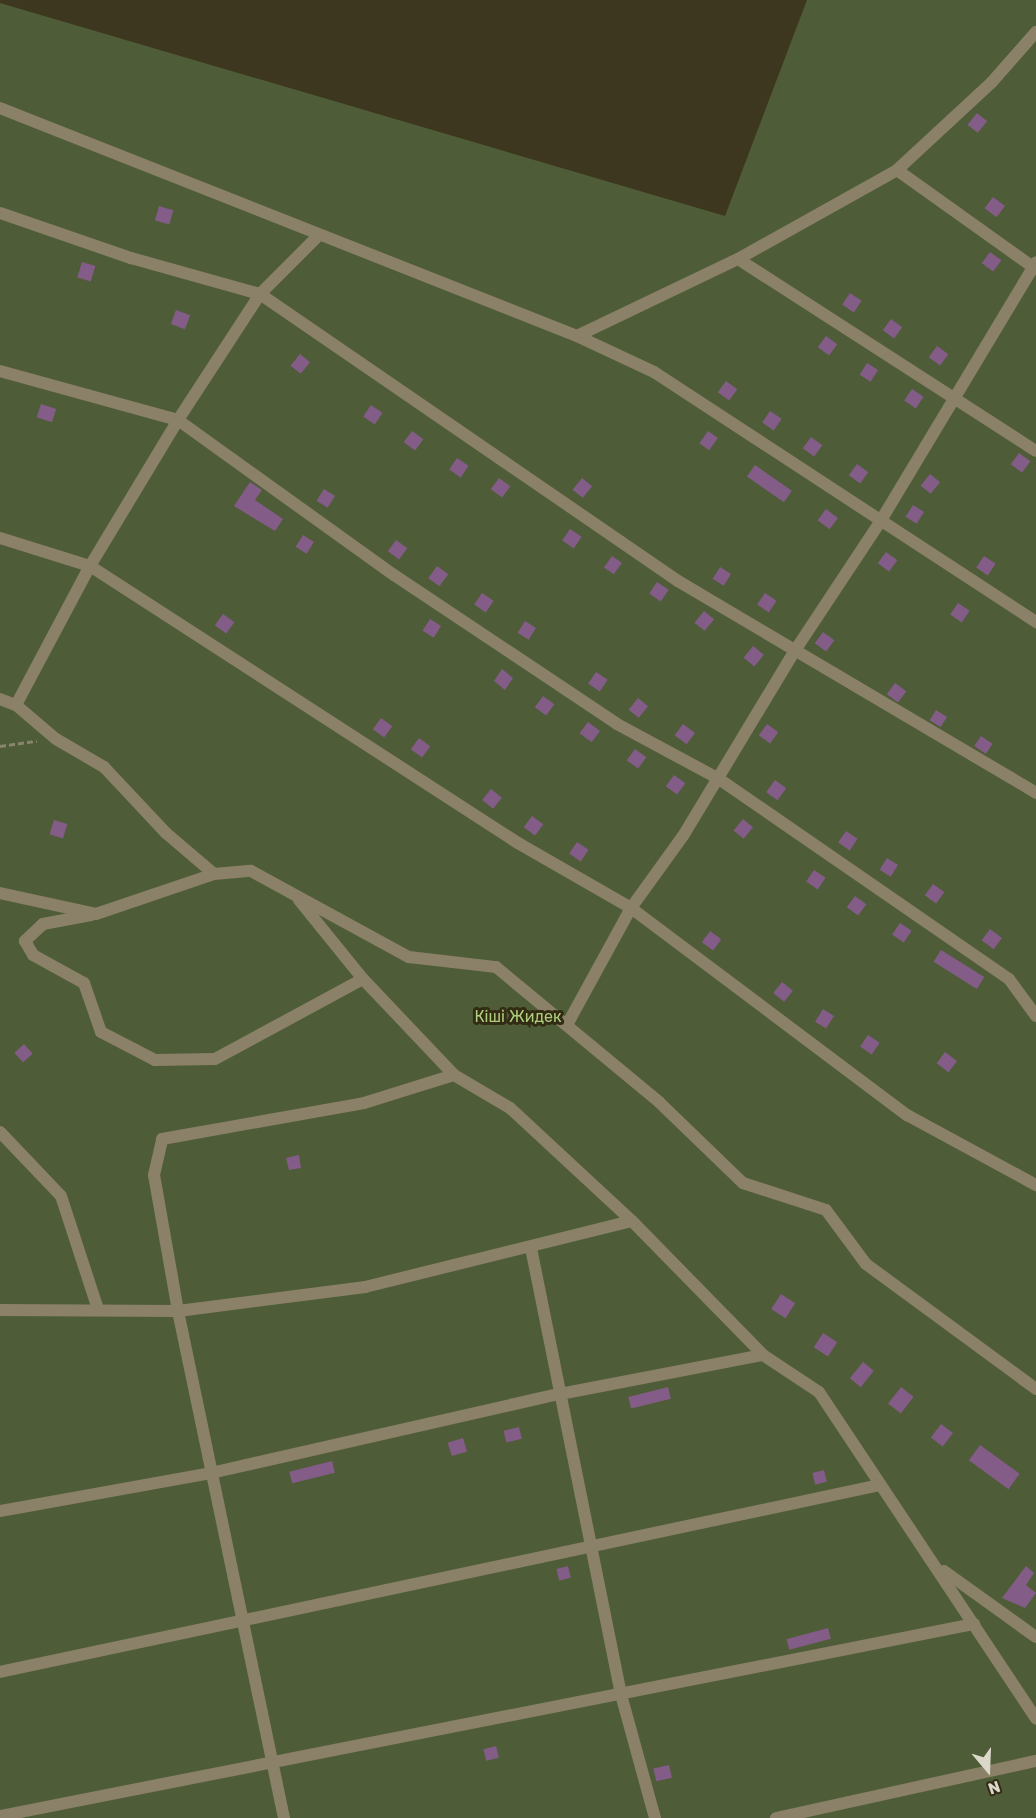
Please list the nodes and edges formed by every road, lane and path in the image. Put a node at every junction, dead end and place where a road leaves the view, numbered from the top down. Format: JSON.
{"nodes":[{"id":1,"x":1036,"y":32,"type":"edge"},
{"id":2,"x":0,"y":108,"type":"edge"},
{"id":3,"x":897,"y":170,"type":"junction"},
{"id":4,"x":0,"y":213,"type":"edge"},
{"id":5,"x":319,"y":235,"type":"junction"},
{"id":6,"x":738,"y":259,"type":"junction"},
{"id":7,"x":1035,"y":266,"type":"edge"},
{"id":8,"x":260,"y":294,"type":"junction"},
{"id":9,"x":577,"y":336,"type":"junction"},
{"id":10,"x":0,"y":371,"type":"edge"},
{"id":11,"x":954,"y":398,"type":"junction"},
{"id":12,"x":178,"y":420,"type":"junction"},
{"id":13,"x":1036,"y":451,"type":"edge"},
{"id":14,"x":880,"y":522,"type":"junction"},
{"id":15,"x":0,"y":538,"type":"edge"},
{"id":16,"x":90,"y":566,"type":"junction"},
{"id":17,"x":1036,"y":622,"type":"edge"},
{"id":18,"x":794,"y":652,"type":"junction"},
{"id":19,"x":0,"y":699,"type":"edge"},
{"id":20,"x":16,"y":705,"type":"junction"},
{"id":21,"x":56,"y":739,"type":"junction"},
{"id":22,"x":0,"y":746,"type":"edge"},
{"id":23,"x":719,"y":779,"type":"junction"},
{"id":24,"x":1036,"y":793,"type":"edge"},
{"id":25,"x":214,"y":874,"type":"junction"},
{"id":26,"x":0,"y":893,"type":"edge"},
{"id":27,"x":295,"y":894,"type":"junction"},
{"id":28,"x":631,"y":908,"type":"junction"},
{"id":29,"x":96,"y":914,"type":"junction"},
{"id":30,"x":363,"y":979,"type":"junction"},
{"id":31,"x":1036,"y":1016,"type":"edge"},
{"id":32,"x":568,"y":1023,"type":"junction"},
{"id":33,"x":454,"y":1075,"type":"junction"},
{"id":34,"x":0,"y":1132,"type":"edge"},
{"id":35,"x":1036,"y":1185,"type":"edge"},
{"id":36,"x":632,"y":1221,"type":"junction"},
{"id":37,"x":531,"y":1248,"type":"junction"},
{"id":38,"x":98,"y":1309,"type":"junction"},
{"id":39,"x":0,"y":1310,"type":"edge"},
{"id":40,"x":178,"y":1311,"type":"junction"},
{"id":41,"x":764,"y":1355,"type":"junction"},
{"id":42,"x":1036,"y":1389,"type":"edge"},
{"id":43,"x":561,"y":1394,"type":"junction"},
{"id":44,"x":211,"y":1473,"type":"junction"},
{"id":45,"x":880,"y":1485,"type":"junction"},
{"id":46,"x":0,"y":1511,"type":"edge"},
{"id":47,"x":591,"y":1550,"type":"junction"},
{"id":48,"x":938,"y":1566,"type":"junction"},
{"id":49,"x":241,"y":1622,"type":"junction"},
{"id":50,"x":974,"y":1624,"type":"junction"},
{"id":51,"x":1036,"y":1636,"type":"edge"},
{"id":52,"x":0,"y":1672,"type":"edge"},
{"id":53,"x":620,"y":1691,"type":"junction"},
{"id":54,"x":1036,"y":1719,"type":"edge"},
{"id":55,"x":1036,"y":1761,"type":"edge"},
{"id":56,"x":270,"y":1762,"type":"junction"},
{"id":57,"x":0,"y":1815,"type":"edge"},
{"id":58,"x":284,"y":1818,"type":"edge"},
{"id":59,"x":655,"y":1818,"type":"edge"},
{"id":60,"x":776,"y":1818,"type":"edge"}],
"edges":[{"from":1,"to":3,"type":"street"},
{"from":2,"to":5,"type":"street"},
{"from":3,"to":6,"type":"street"},
{"from":3,"to":7,"type":"street"},
{"from":4,"to":8,"type":"street"},
{"from":5,"to":8,"type":"street"},
{"from":5,"to":9,"type":"street"},
{"from":6,"to":9,"type":"street"},
{"from":6,"to":11,"type":"street"},
{"from":7,"to":11,"type":"street"},
{"from":8,"to":12,"type":"street"},
{"from":8,"to":18,"type":"street"},
{"from":9,"to":14,"type":"street"},
{"from":10,"to":12,"type":"street"},
{"from":11,"to":13,"type":"street"},
{"from":11,"to":14,"type":"street"},
{"from":12,"to":16,"type":"street"},
{"from":12,"to":23,"type":"street"},
{"from":14,"to":17,"type":"street"},
{"from":14,"to":18,"type":"street"},
{"from":15,"to":16,"type":"street"},
{"from":16,"to":20,"type":"street"},
{"from":16,"to":28,"type":"street"},
{"from":18,"to":23,"type":"street"},
{"from":18,"to":24,"type":"street"},
{"from":19,"to":20,"type":"street"},
{"from":20,"to":21,"type":"street"},
{"from":21,"to":22,"type":"path"},
{"from":21,"to":25,"type":"street"},
{"from":23,"to":28,"type":"street"},
{"from":23,"to":31,"type":"street"},
{"from":25,"to":27,"type":"street"},
{"from":25,"to":29,"type":"street"},
{"from":26,"to":29,"type":"street"},
{"from":27,"to":30,"type":"street"},
{"from":27,"to":32,"type":"street"},
{"from":28,"to":32,"type":"street"},
{"from":28,"to":35,"type":"street"},
{"from":29,"to":30,"type":"street"},
{"from":30,"to":33,"type":"street"},
{"from":32,"to":42,"type":"street"},
{"from":33,"to":36,"type":"street"},
{"from":33,"to":40,"type":"street"},
{"from":34,"to":38,"type":"street"},
{"from":36,"to":37,"type":"street"},
{"from":36,"to":41,"type":"street"},
{"from":37,"to":40,"type":"street"},
{"from":37,"to":43,"type":"street"},
{"from":38,"to":39,"type":"street"},
{"from":38,"to":40,"type":"street"},
{"from":40,"to":44,"type":"street"},
{"from":41,"to":43,"type":"street"},
{"from":41,"to":45,"type":"street"},
{"from":43,"to":44,"type":"street"},
{"from":43,"to":47,"type":"street"},
{"from":44,"to":46,"type":"street"},
{"from":44,"to":49,"type":"street"},
{"from":45,"to":47,"type":"street"},
{"from":45,"to":48,"type":"street"},
{"from":47,"to":49,"type":"street"},
{"from":47,"to":53,"type":"street"},
{"from":48,"to":50,"type":"street"},
{"from":48,"to":51,"type":"street"},
{"from":49,"to":52,"type":"street"},
{"from":49,"to":56,"type":"street"},
{"from":50,"to":53,"type":"street"},
{"from":50,"to":54,"type":"street"},
{"from":53,"to":56,"type":"street"},
{"from":53,"to":59,"type":"street"},
{"from":55,"to":60,"type":"street"},
{"from":56,"to":57,"type":"street"},
{"from":56,"to":58,"type":"street"}]}
